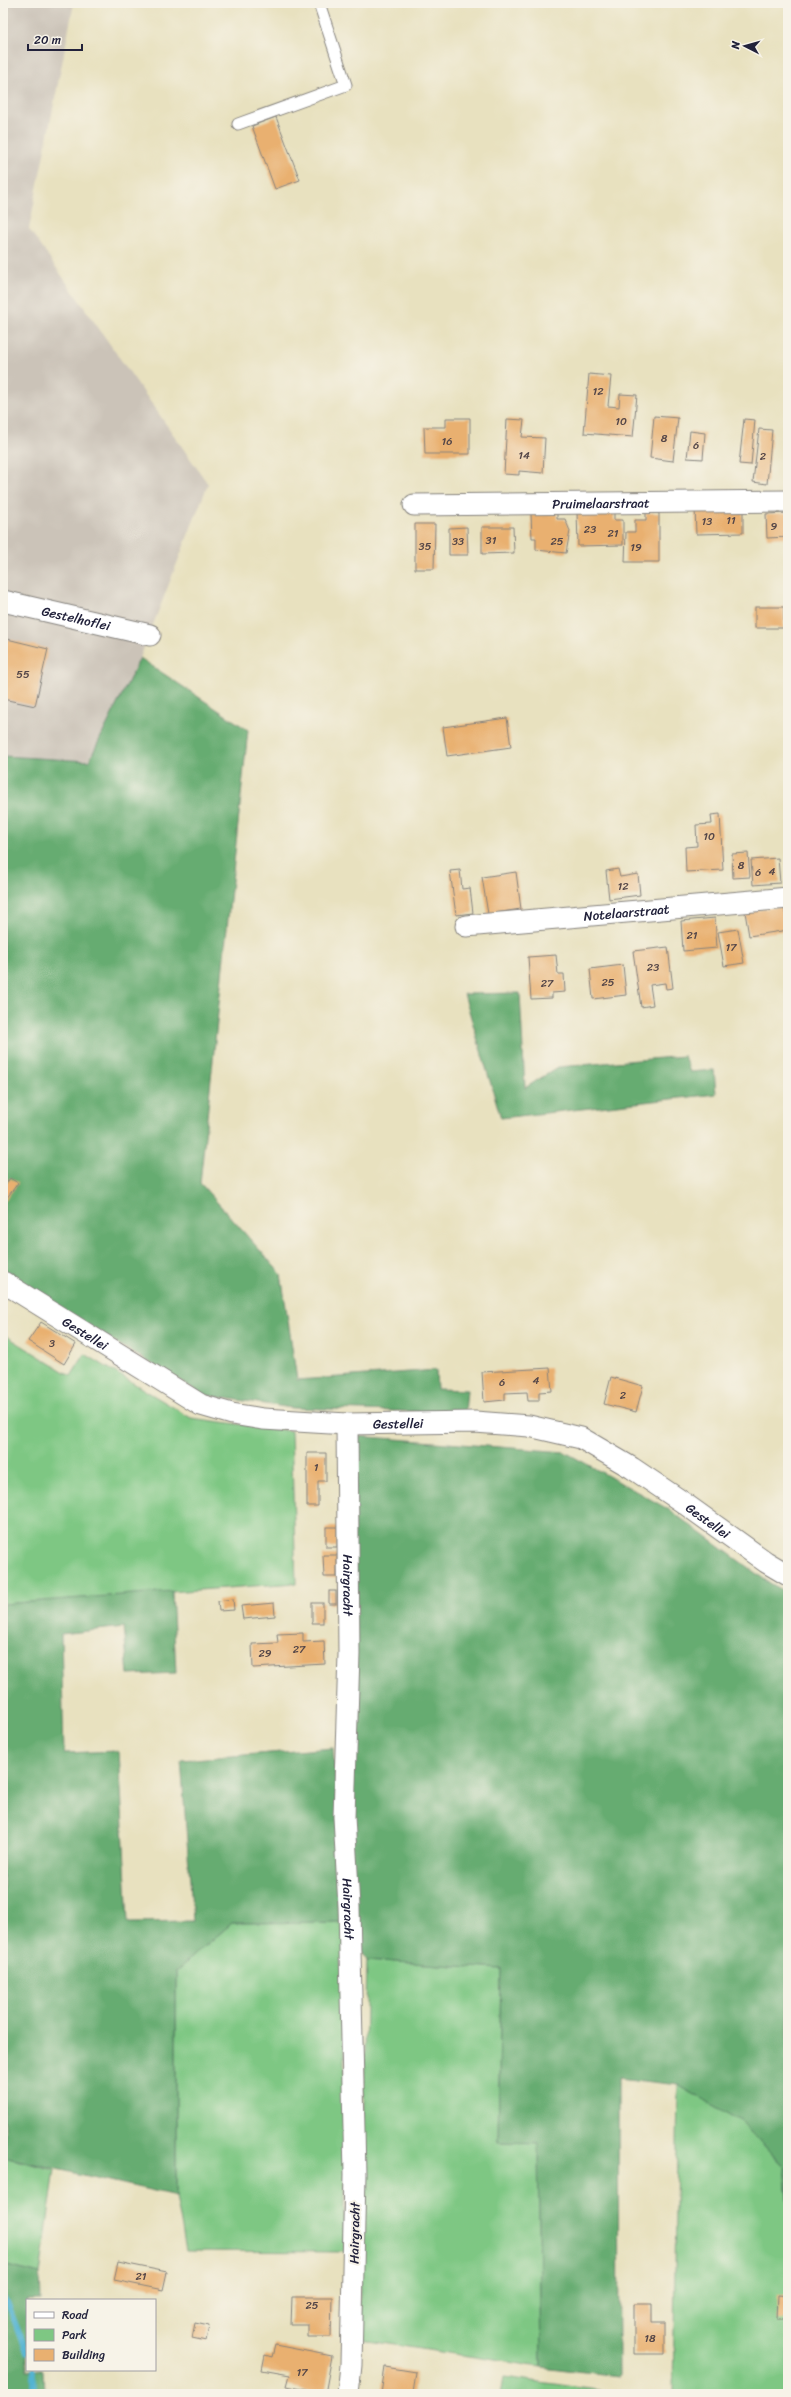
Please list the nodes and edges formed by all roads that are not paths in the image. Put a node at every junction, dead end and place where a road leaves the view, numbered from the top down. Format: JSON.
{"nodes":[{"id":1,"x":319,"y":3,"type":"edge"},
{"id":2,"x":238,"y":124,"type":"dead end"},
{"id":3,"x":788,"y":501,"type":"edge"},
{"id":4,"x":414,"y":505,"type":"dead end"},
{"id":5,"x":3,"y":601,"type":"edge"},
{"id":6,"x":150,"y":636,"type":"dead end"},
{"id":7,"x":788,"y":898,"type":"edge"},
{"id":8,"x":466,"y":926,"type":"dead end"},
{"id":9,"x":3,"y":1282,"type":"edge"},
{"id":10,"x":347,"y":1424,"type":"junction"},
{"id":11,"x":788,"y":1574,"type":"edge"},
{"id":12,"x":348,"y":2394,"type":"edge"}],
"edges":[{"from":1,"to":2,"type":"lane"},
{"from":3,"to":4,"type":"street","name":"Pruimelaarstraat"},
{"from":5,"to":6,"type":"street","name":"Gestelhoflei"},
{"from":7,"to":8,"type":"street","name":"Notelaarstraat"},
{"from":9,"to":10,"type":"street","name":"Gestellei"},
{"from":10,"to":11,"type":"street","name":"Gestellei"},
{"from":10,"to":12,"type":"street","name":"Hairgracht"}]}
